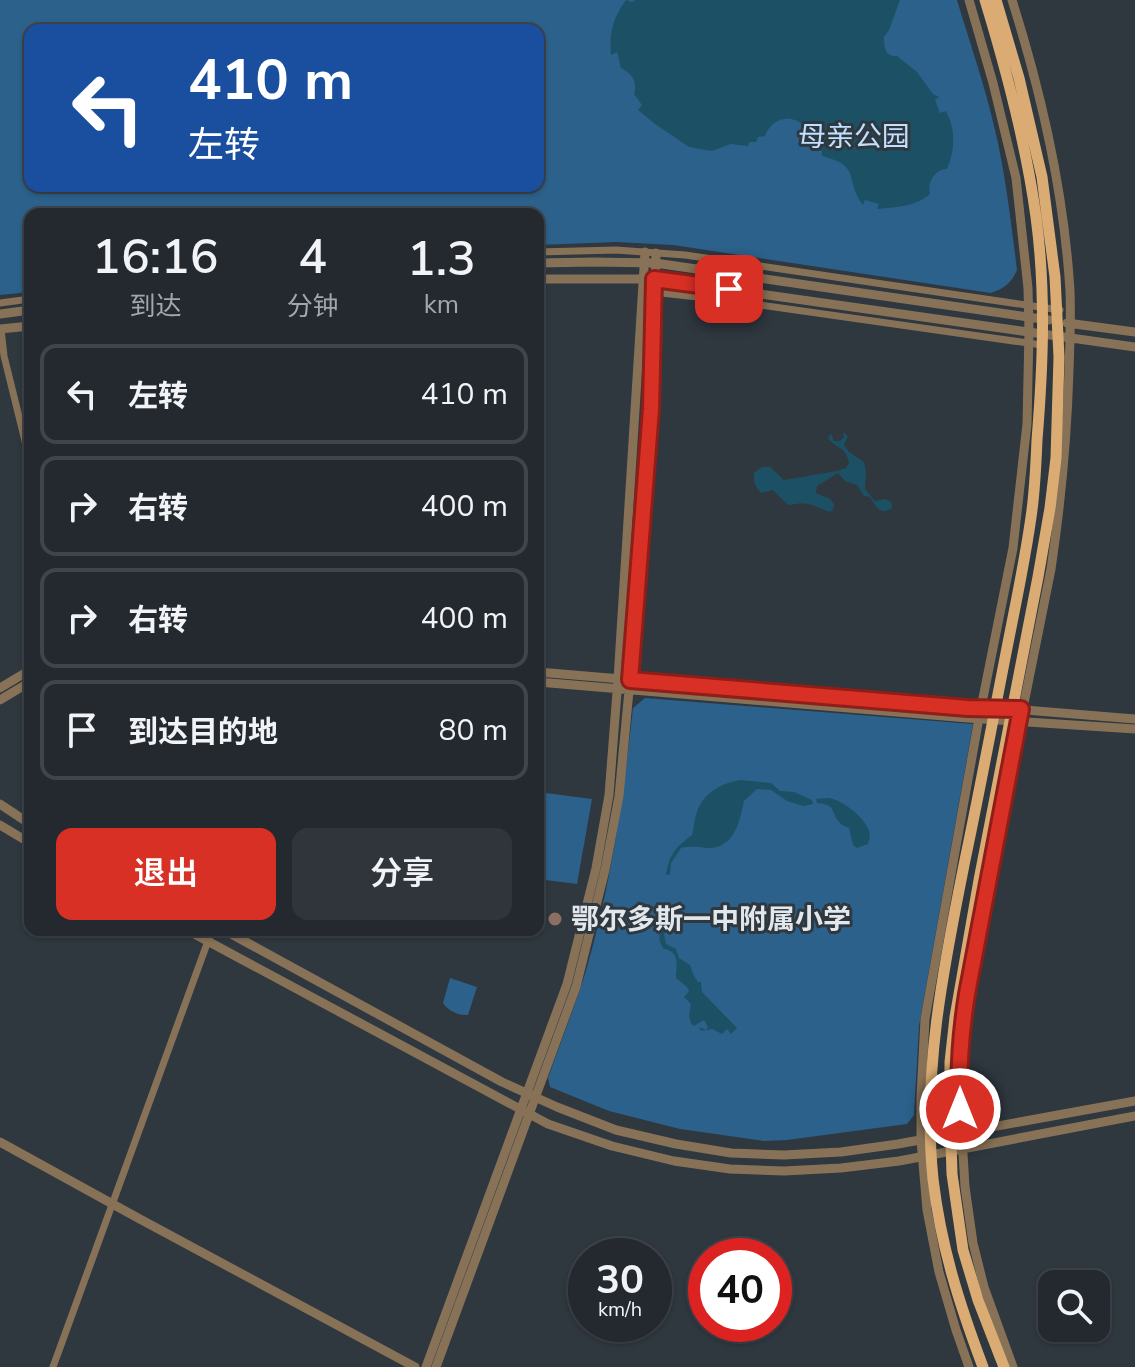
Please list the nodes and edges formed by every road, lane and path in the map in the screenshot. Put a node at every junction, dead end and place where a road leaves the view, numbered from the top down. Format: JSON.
{"nodes":[{"id":1,"x":969,"y":0,"type":"edge"},
{"id":2,"x":985,"y":0,"type":"edge"},
{"id":3,"x":996,"y":0,"type":"edge"},
{"id":4,"x":1012,"y":0,"type":"edge"},
{"id":5,"x":544,"y":252,"type":"edge"},
{"id":6,"x":650,"y":258,"type":"junction"},
{"id":7,"x":544,"y":263,"type":"edge"},
{"id":8,"x":544,"y":279,"type":"edge"},
{"id":9,"x":649,"y":279,"type":"junction"},
{"id":10,"x":648,"y":292,"type":"junction"},
{"id":11,"x":24,"y":300,"type":"edge"},
{"id":12,"x":0,"y":303,"type":"edge"},
{"id":13,"x":1029,"y":305,"type":"junction"},
{"id":14,"x":24,"y":311,"type":"edge"},
{"id":15,"x":1043,"y":313,"type":"junction"},
{"id":16,"x":0,"y":314,"type":"edge"},
{"id":17,"x":1029,"y":316,"type":"junction"},
{"id":18,"x":1062,"y":318,"type":"junction"},
{"id":19,"x":24,"y":327,"type":"edge"},
{"id":20,"x":1,"y":329,"type":"edge"},
{"id":21,"x":1029,"y":331,"type":"junction"},
{"id":22,"x":1135,"y":332,"type":"edge"},
{"id":23,"x":1064,"y":336,"type":"junction"},
{"id":24,"x":1042,"y":339,"type":"junction"},
{"id":25,"x":1029,"y":343,"type":"junction"},
{"id":26,"x":1135,"y":347,"type":"edge"},
{"id":27,"x":24,"y":437,"type":"edge"},
{"id":28,"x":544,"y":673,"type":"edge"},
{"id":29,"x":24,"y":674,"type":"edge"},
{"id":30,"x":544,"y":682,"type":"edge"},
{"id":31,"x":618,"y":684,"type":"junction"},
{"id":32,"x":630,"y":685,"type":"junction"},
{"id":33,"x":24,"y":686,"type":"edge"},
{"id":34,"x":0,"y":688,"type":"edge"},
{"id":35,"x":0,"y":700,"type":"edge"},
{"id":36,"x":980,"y":713,"type":"junction"},
{"id":37,"x":995,"y":714,"type":"junction"},
{"id":38,"x":1016,"y":715,"type":"junction"},
{"id":39,"x":1135,"y":719,"type":"edge"},
{"id":40,"x":1135,"y":729,"type":"edge"},
{"id":41,"x":0,"y":804,"type":"edge"},
{"id":42,"x":24,"y":820,"type":"edge"},
{"id":43,"x":0,"y":825,"type":"edge"},
{"id":44,"x":24,"y":839,"type":"edge"},
{"id":45,"x":198,"y":936,"type":"edge"},
{"id":46,"x":210,"y":936,"type":"edge"},
{"id":47,"x":235,"y":936,"type":"edge"},
{"id":48,"x":208,"y":941,"type":"junction"},
{"id":49,"x":530,"y":1095,"type":"junction"},
{"id":50,"x":1135,"y":1101,"type":"edge"},
{"id":51,"x":524,"y":1112,"type":"junction"},
{"id":52,"x":1135,"y":1116,"type":"edge"},
{"id":53,"x":956,"y":1134,"type":"junction"},
{"id":54,"x":926,"y":1139,"type":"junction"},
{"id":55,"x":0,"y":1142,"type":"edge"},
{"id":56,"x":956,"y":1149,"type":"junction"},
{"id":57,"x":926,"y":1155,"type":"junction"},
{"id":58,"x":112,"y":1204,"type":"junction"},
{"id":59,"x":53,"y":1367,"type":"edge"},
{"id":60,"x":415,"y":1367,"type":"edge"},
{"id":61,"x":426,"y":1367,"type":"edge"},
{"id":62,"x":436,"y":1367,"type":"edge"},
{"id":63,"x":969,"y":1367,"type":"edge"},
{"id":64,"x":983,"y":1367,"type":"edge"},
{"id":65,"x":1004,"y":1367,"type":"edge"},
{"id":66,"x":1013,"y":1367,"type":"edge"}],
"edges":[{"from":1,"to":13,"type":"street"},
{"from":2,"to":15,"type":"main road"},
{"from":3,"to":18,"type":"main road"},
{"from":4,"to":18,"type":"street"},
{"from":5,"to":6,"type":"street"},
{"from":6,"to":7,"type":"street"},
{"from":6,"to":9,"type":"street"},
{"from":6,"to":13,"type":"street"},
{"from":6,"to":17,"type":"street"},
{"from":8,"to":9,"type":"street"},
{"from":9,"to":10,"type":"street"},
{"from":9,"to":21,"type":"street"},
{"from":10,"to":25,"type":"street"},
{"from":10,"to":31,"type":"street"},
{"from":10,"to":32,"type":"street"},
{"from":11,"to":12,"type":"street"},
{"from":13,"to":15,"type":"street"},
{"from":13,"to":17,"type":"street"},
{"from":14,"to":16,"type":"street"},
{"from":15,"to":17,"type":"street"},
{"from":15,"to":18,"type":"street"},
{"from":15,"to":24,"type":"main road"},
{"from":17,"to":21,"type":"street"},
{"from":18,"to":22,"type":"street"},
{"from":18,"to":23,"type":"main road"},
{"from":19,"to":20,"type":"street"},
{"from":20,"to":27,"type":"street"},
{"from":21,"to":24,"type":"street"},
{"from":21,"to":25,"type":"street"},
{"from":23,"to":24,"type":"street"},
{"from":23,"to":26,"type":"street"},
{"from":23,"to":38,"type":"main road"},
{"from":24,"to":25,"type":"street"},
{"from":24,"to":37,"type":"main road"},
{"from":25,"to":36,"type":"street"},
{"from":28,"to":31,"type":"street"},
{"from":29,"to":34,"type":"street"},
{"from":30,"to":31,"type":"street"},
{"from":31,"to":32,"type":"street"},
{"from":31,"to":49,"type":"street"},
{"from":32,"to":36,"type":"street"},
{"from":32,"to":49,"type":"street"},
{"from":33,"to":35,"type":"street"},
{"from":36,"to":37,"type":"street"},
{"from":36,"to":54,"type":"street"},
{"from":37,"to":38,"type":"street"},
{"from":37,"to":54,"type":"main road"},
{"from":38,"to":39,"type":"street"},
{"from":38,"to":40,"type":"street"},
{"from":38,"to":53,"type":"main road"},
{"from":41,"to":42,"type":"street"},
{"from":43,"to":44,"type":"street"},
{"from":45,"to":48,"type":"street"},
{"from":46,"to":48,"type":"street"},
{"from":47,"to":49,"type":"street"},
{"from":48,"to":51,"type":"street"},
{"from":48,"to":58,"type":"street"},
{"from":49,"to":51,"type":"street"},
{"from":49,"to":54,"type":"street"},
{"from":50,"to":53,"type":"street"},
{"from":51,"to":57,"type":"street"},
{"from":51,"to":61,"type":"street"},
{"from":51,"to":62,"type":"street"},
{"from":52,"to":56,"type":"street"},
{"from":53,"to":54,"type":"street"},
{"from":53,"to":56,"type":"main road"},
{"from":54,"to":57,"type":"main road"},
{"from":55,"to":58,"type":"street"},
{"from":56,"to":57,"type":"street"},
{"from":56,"to":65,"type":"main road"},
{"from":56,"to":66,"type":"street"},
{"from":57,"to":63,"type":"street"},
{"from":57,"to":64,"type":"main road"},
{"from":58,"to":59,"type":"street"},
{"from":58,"to":60,"type":"street"}]}
